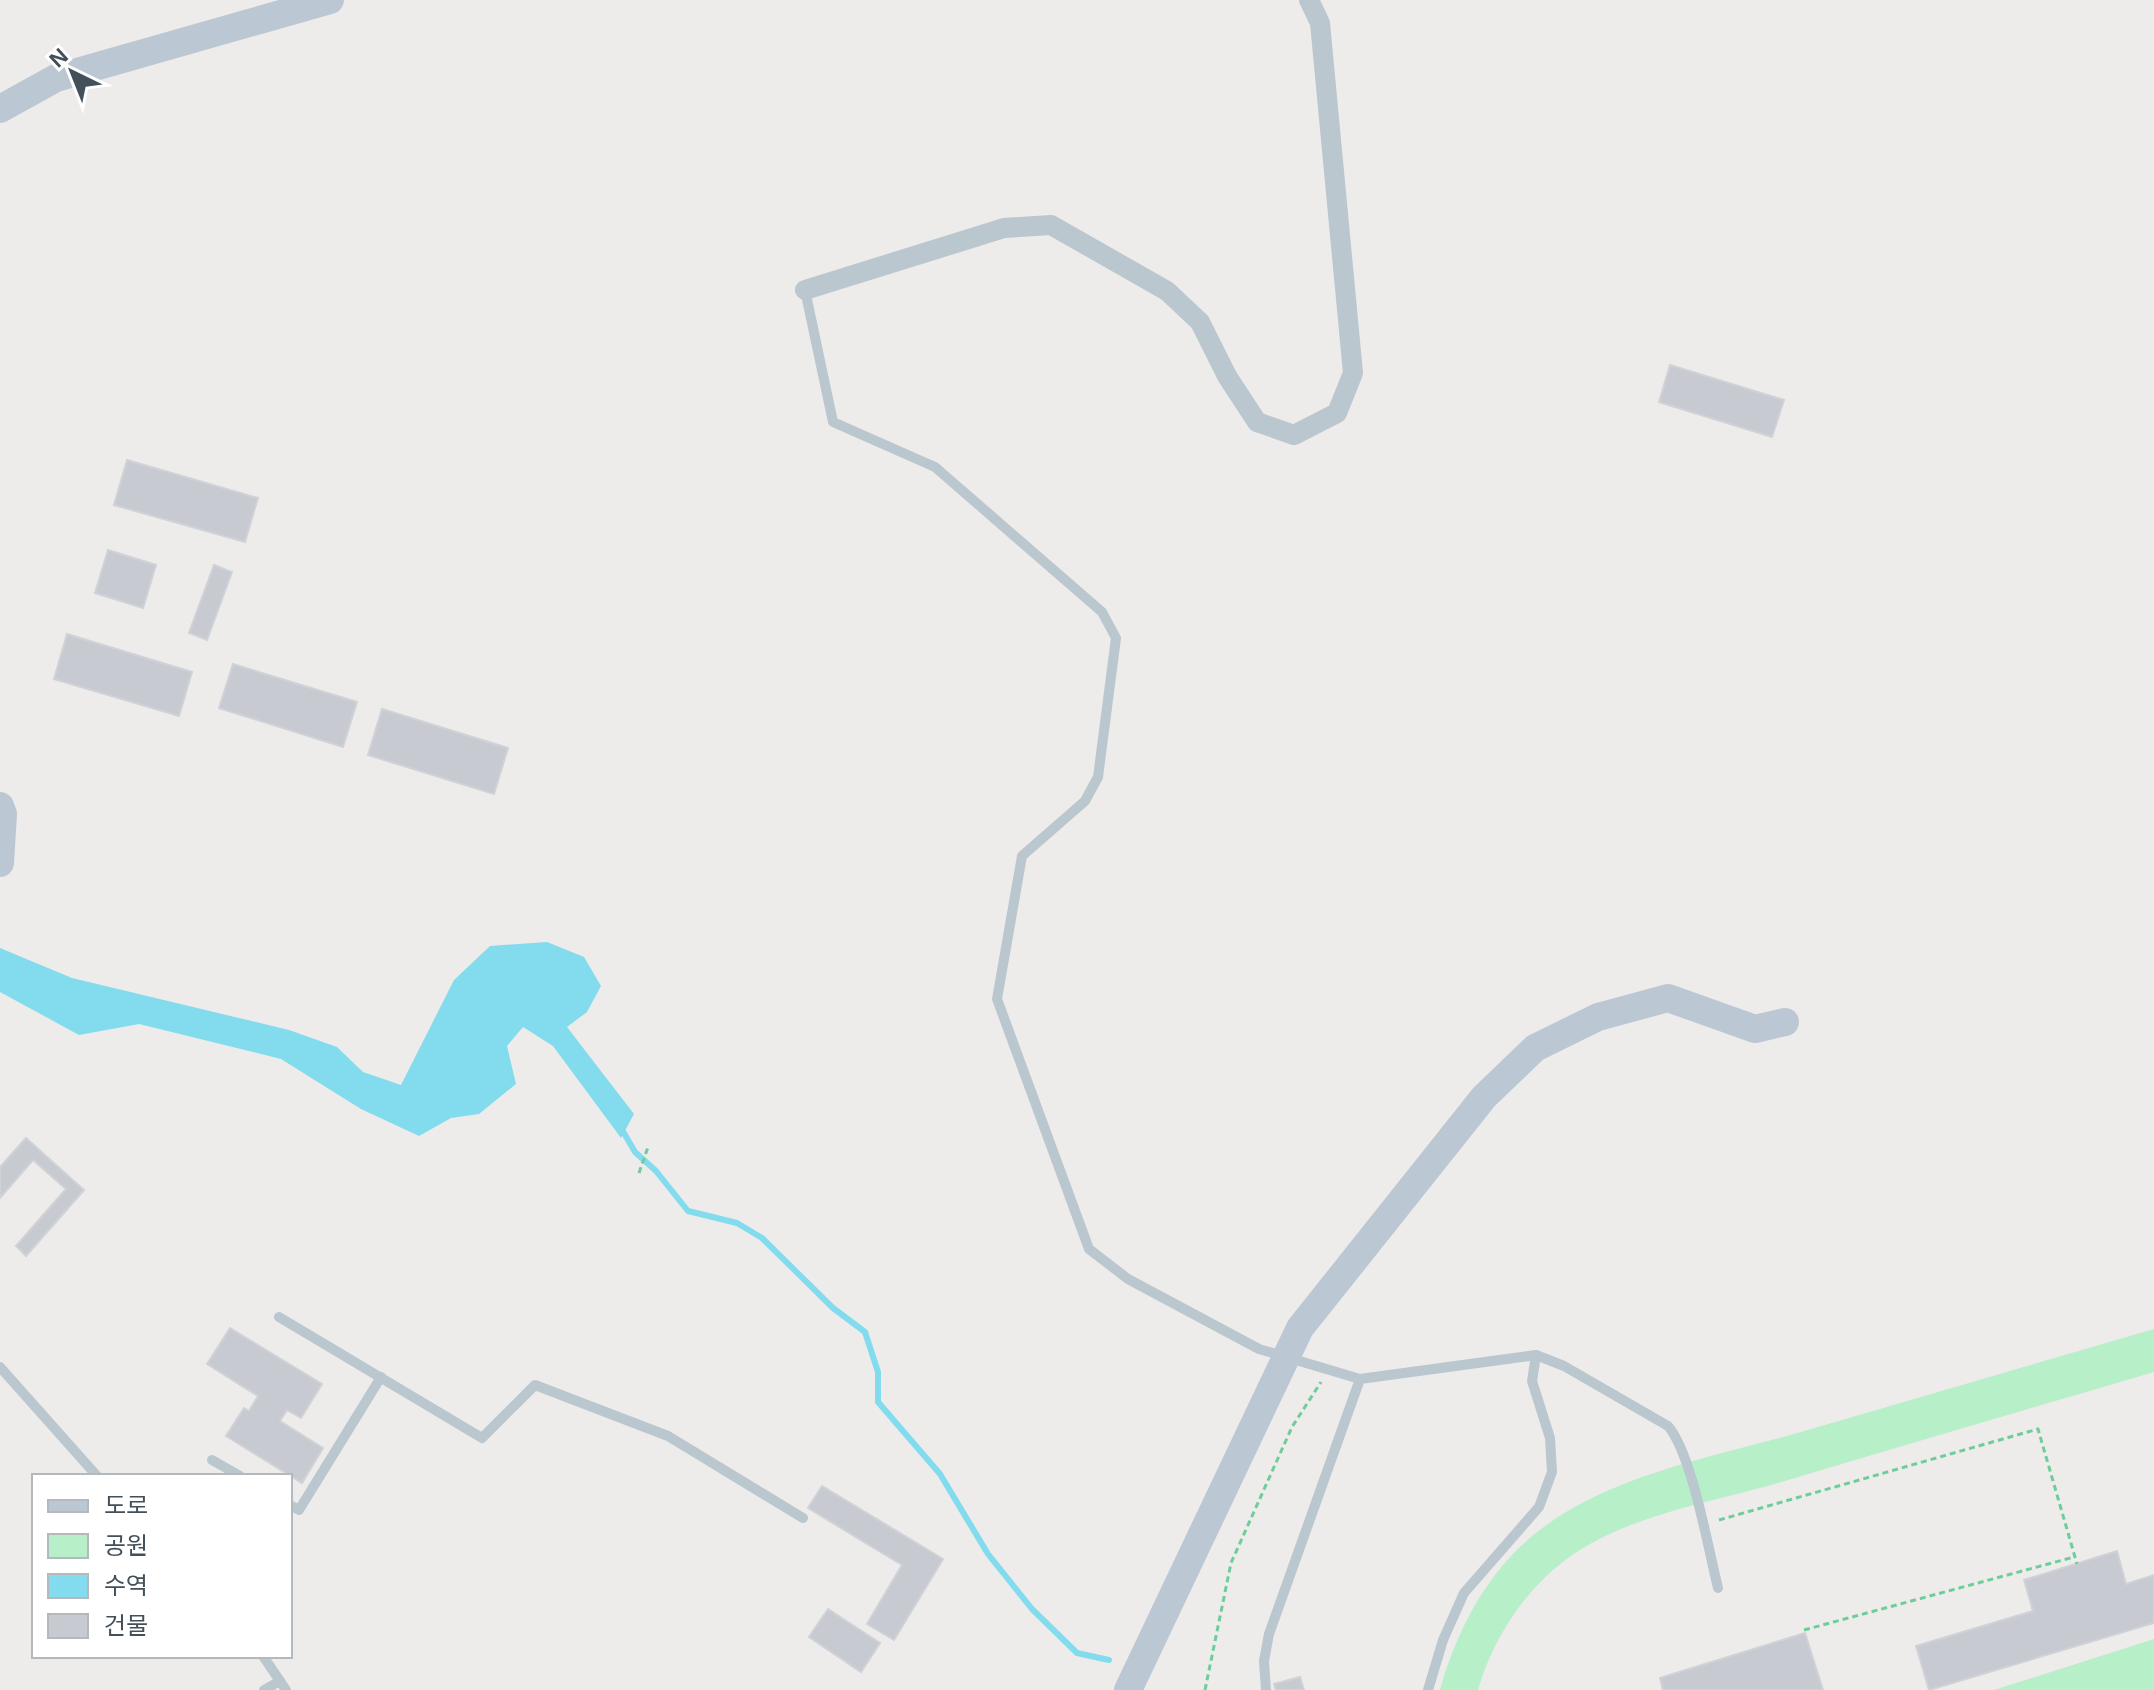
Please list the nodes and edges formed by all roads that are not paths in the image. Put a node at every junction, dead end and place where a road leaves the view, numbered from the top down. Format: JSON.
{"nodes":[{"id":1,"x":330,"y":0,"type":"edge"},
{"id":2,"x":1309,"y":0,"type":"edge"},
{"id":3,"x":0,"y":109,"type":"edge"},
{"id":4,"x":805,"y":290,"type":"joint"},
{"id":5,"x":0,"y":806,"type":"edge"},
{"id":6,"x":0,"y":863,"type":"edge"},
{"id":7,"x":1785,"y":1022,"type":"dead end"},
{"id":8,"x":279,"y":1317,"type":"dead end"},
{"id":9,"x":1536,"y":1355,"type":"junction"},
{"id":10,"x":1285,"y":1356,"type":"junction"},
{"id":11,"x":0,"y":1367,"type":"edge"},
{"id":12,"x":381,"y":1377,"type":"junction"},
{"id":13,"x":1360,"y":1379,"type":"junction"},
{"id":14,"x":212,"y":1460,"type":"dead end"},
{"id":15,"x":95,"y":1474,"type":"edge"},
{"id":16,"x":236,"y":1474,"type":"edge"},
{"id":17,"x":292,"y":1506,"type":"edge"},
{"id":18,"x":803,"y":1518,"type":"dead end"},
{"id":19,"x":1718,"y":1588,"type":"dead end"},
{"id":20,"x":264,"y":1658,"type":"edge"},
{"id":21,"x":283,"y":1686,"type":"edge"},
{"id":22,"x":264,"y":1690,"type":"edge"},
{"id":23,"x":1128,"y":1690,"type":"edge"},
{"id":24,"x":1266,"y":1690,"type":"edge"},
{"id":25,"x":1428,"y":1690,"type":"edge"}],
"edges":[{"from":1,"to":3,"type":"main road"},
{"from":2,"to":4,"type":"street"},
{"from":4,"to":10,"type":"lane"},
{"from":5,"to":6,"type":"main road"},
{"from":7,"to":10,"type":"main road"},
{"from":8,"to":12,"type":"lane"},
{"from":9,"to":13,"type":"lane"},
{"from":9,"to":19,"type":"lane"},
{"from":9,"to":25,"type":"lane"},
{"from":10,"to":13,"type":"lane"},
{"from":10,"to":23,"type":"main road"},
{"from":11,"to":15,"type":"lane"},
{"from":12,"to":17,"type":"lane"},
{"from":12,"to":18,"type":"lane"},
{"from":13,"to":24,"type":"lane"},
{"from":14,"to":16,"type":"lane"},
{"from":20,"to":21,"type":"lane"},
{"from":21,"to":22,"type":"lane"}]}
